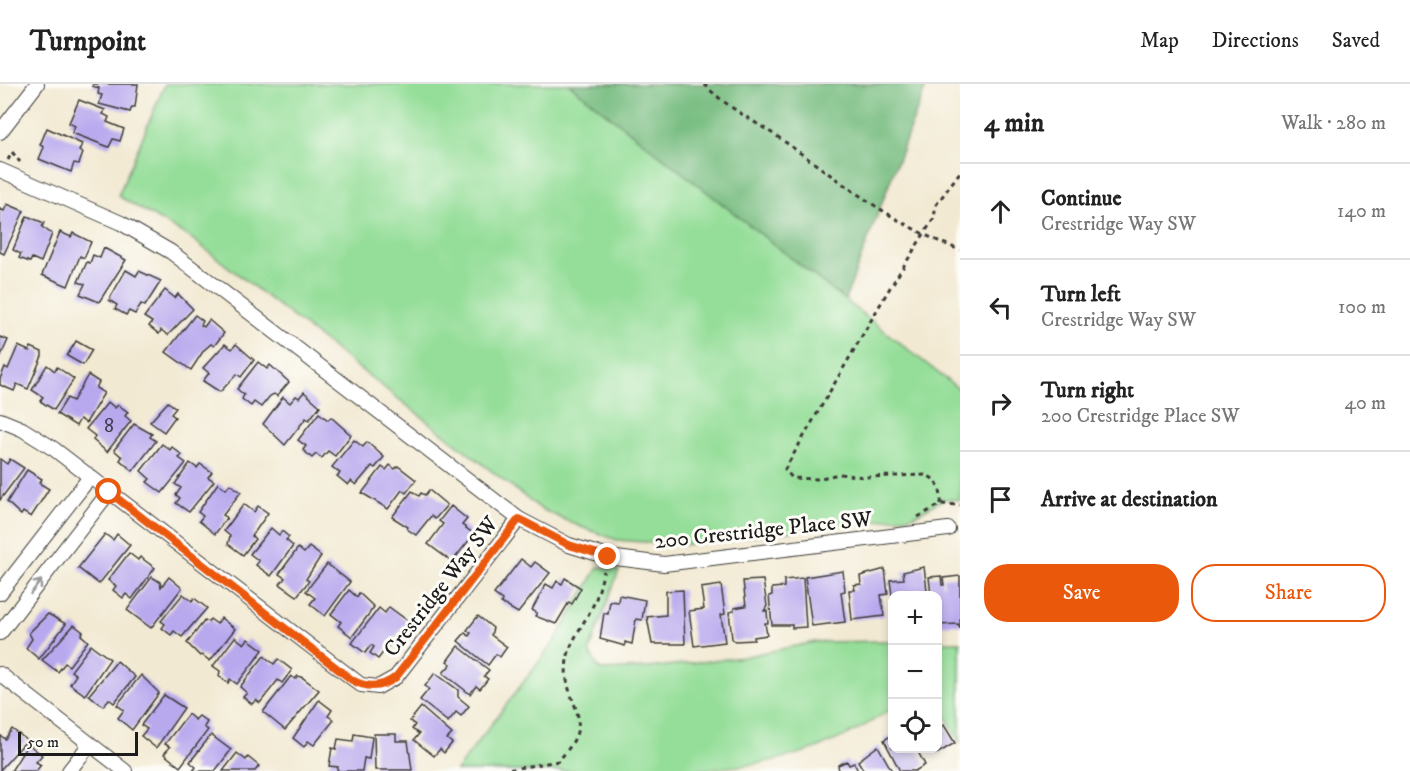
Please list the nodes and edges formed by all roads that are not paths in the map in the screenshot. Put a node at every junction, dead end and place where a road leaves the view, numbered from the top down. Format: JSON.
{"nodes":[{"id":1,"x":37,"y":84,"type":"edge"},
{"id":2,"x":0,"y":132,"type":"edge"},
{"id":3,"x":0,"y":170,"type":"edge"},
{"id":4,"x":0,"y":420,"type":"edge"},
{"id":5,"x":90,"y":477,"type":"junction"},
{"id":6,"x":109,"y":492,"type":"junction"},
{"id":7,"x":519,"y":519,"type":"junction"},
{"id":8,"x":948,"y":529,"type":"dead end"},
{"id":9,"x":0,"y":593,"type":"edge"},
{"id":10,"x":0,"y":633,"type":"edge"},
{"id":11,"x":0,"y":674,"type":"edge"},
{"id":12,"x":90,"y":744,"type":"junction"},
{"id":13,"x":69,"y":771,"type":"edge"},
{"id":14,"x":125,"y":771,"type":"edge"}],
"edges":[{"from":1,"to":2,"type":"street"},
{"from":3,"to":7,"type":"street","name":"Crestridge Way SW"},
{"from":4,"to":5,"type":"street","name":"Crestridge Way SW"},
{"from":5,"to":6,"type":"street","name":"Crestridge Way SW"},
{"from":5,"to":9,"type":"street"},
{"from":6,"to":7,"type":"street","name":"Crestridge Way SW"},
{"from":10,"to":6,"type":"street","one_way":true},
{"from":7,"to":8,"type":"street","name":"200 Crestridge Place SW"},
{"from":11,"to":12,"type":"street"},
{"from":12,"to":13,"type":"street"},
{"from":12,"to":14,"type":"street"}]}
